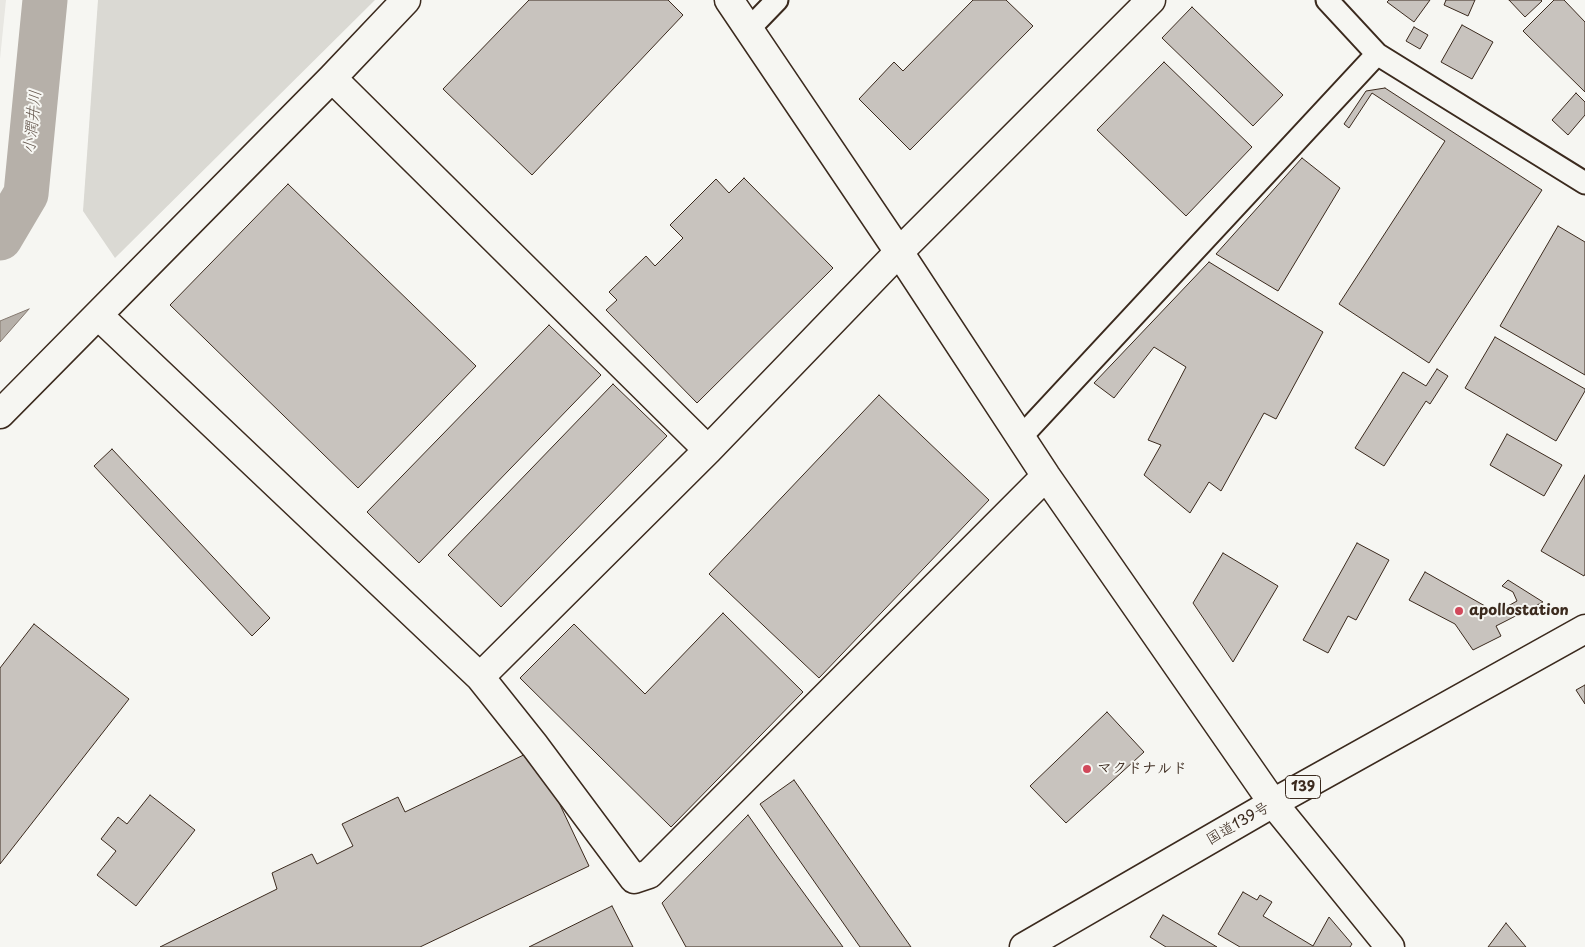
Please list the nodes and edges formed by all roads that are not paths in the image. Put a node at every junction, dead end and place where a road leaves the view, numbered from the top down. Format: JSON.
{"nodes":[{"id":1,"x":406,"y":0,"type":"edge"},
{"id":2,"x":729,"y":0,"type":"edge"},
{"id":3,"x":777,"y":0,"type":"edge"},
{"id":4,"x":1151,"y":0,"type":"edge"},
{"id":5,"x":1327,"y":0,"type":"edge"},
{"id":6,"x":749,"y":29,"type":"junction"},
{"id":7,"x":1378,"y":54,"type":"junction"},
{"id":8,"x":332,"y":78,"type":"junction"},
{"id":9,"x":1585,"y":183,"type":"edge"},
{"id":10,"x":899,"y":252,"type":"junction"},
{"id":11,"x":99,"y":316,"type":"junction"},
{"id":12,"x":0,"y":414,"type":"edge"},
{"id":13,"x":1021,"y":438,"type":"junction"},
{"id":14,"x":708,"y":450,"type":"junction"},
{"id":15,"x":1046,"y":476,"type":"junction"},
{"id":16,"x":1584,"y":624,"type":"edge"},
{"id":17,"x":480,"y":677,"type":"junction"},
{"id":18,"x":1273,"y":803,"type":"junction"},
{"id":19,"x":1379,"y":942,"type":"edge"},
{"id":20,"x":1024,"y":947,"type":"edge"}],
"edges":[{"from":1,"to":8,"type":"main road"},
{"from":2,"to":6,"type":"main road"},
{"from":3,"to":6,"type":"street"},
{"from":4,"to":10,"type":"main road"},
{"from":5,"to":7,"type":"street"},
{"from":6,"to":10,"type":"main road"},
{"from":7,"to":9,"type":"street"},
{"from":7,"to":13,"type":"street"},
{"from":8,"to":11,"type":"main road"},
{"from":8,"to":14,"type":"main road"},
{"from":10,"to":13,"type":"main road"},
{"from":10,"to":14,"type":"main road"},
{"from":11,"to":12,"type":"main road"},
{"from":11,"to":17,"type":"main road"},
{"from":13,"to":15,"type":"main road"},
{"from":14,"to":17,"type":"main road"},
{"from":15,"to":17,"type":"main road"},
{"from":15,"to":18,"type":"main road"},
{"from":16,"to":18,"type":"main road","name":"国道139号","number":"139"},
{"from":18,"to":19,"type":"main road"},
{"from":18,"to":20,"type":"main road","name":"国道139号","number":"139"}]}
